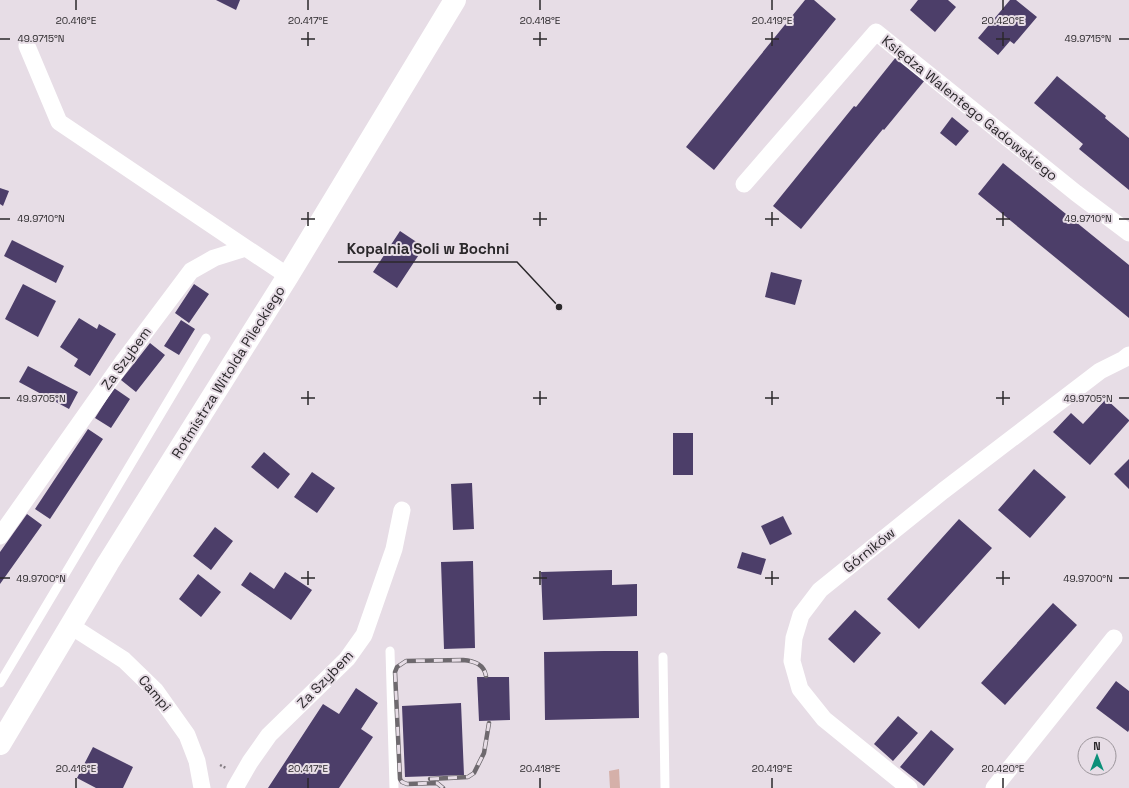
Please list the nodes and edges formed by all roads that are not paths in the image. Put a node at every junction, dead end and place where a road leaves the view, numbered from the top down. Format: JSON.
{"nodes":[{"id":1,"x":455,"y":0,"type":"edge"},
{"id":2,"x":27,"y":46,"type":"dead end"},
{"id":3,"x":744,"y":184,"type":"dead end"},
{"id":4,"x":1129,"y":233,"type":"edge"},
{"id":5,"x":246,"y":248,"type":"junction"},
{"id":6,"x":288,"y":276,"type":"junction"},
{"id":7,"x":206,"y":338,"type":"dead end"},
{"id":8,"x":1127,"y":360,"type":"edge"},
{"id":9,"x":402,"y":510,"type":"dead end"},
{"id":10,"x":0,"y":536,"type":"edge"},
{"id":11,"x":71,"y":626,"type":"junction"},
{"id":12,"x":1114,"y":638,"type":"dead end"},
{"id":13,"x":390,"y":650,"type":"dead end"},
{"id":14,"x":663,"y":657,"type":"dead end"},
{"id":15,"x":0,"y":683,"type":"edge"},
{"id":16,"x":0,"y":744,"type":"edge"},
{"id":17,"x":202,"y":788,"type":"edge"},
{"id":18,"x":235,"y":788,"type":"edge"},
{"id":19,"x":394,"y":788,"type":"edge"},
{"id":20,"x":665,"y":788,"type":"edge"},
{"id":21,"x":909,"y":788,"type":"edge"},
{"id":22,"x":994,"y":788,"type":"edge"}],
"edges":[{"from":1,"to":6,"type":"main road","name":"Rotmistrza Witolda Pileckiego"},
{"from":2,"to":5,"type":"street"},
{"from":3,"to":4,"type":"street","name":"Księdza Walentego Gadowskiego"},
{"from":5,"to":6,"type":"street"},
{"from":5,"to":10,"type":"street","name":"Za Szybem"},
{"from":6,"to":11,"type":"main road","name":"Rotmistrza Witolda Pileckiego"},
{"from":7,"to":15,"type":"lane"},
{"from":8,"to":21,"type":"street","name":"Górników"},
{"from":9,"to":18,"type":"street","name":"Za Szybem"},
{"from":11,"to":16,"type":"main road","name":"Rotmistrza Witolda Pileckiego"},
{"from":11,"to":17,"type":"street","name":"Campi"},
{"from":12,"to":22,"type":"street"},
{"from":13,"to":19,"type":"lane"},
{"from":14,"to":20,"type":"lane"}]}
